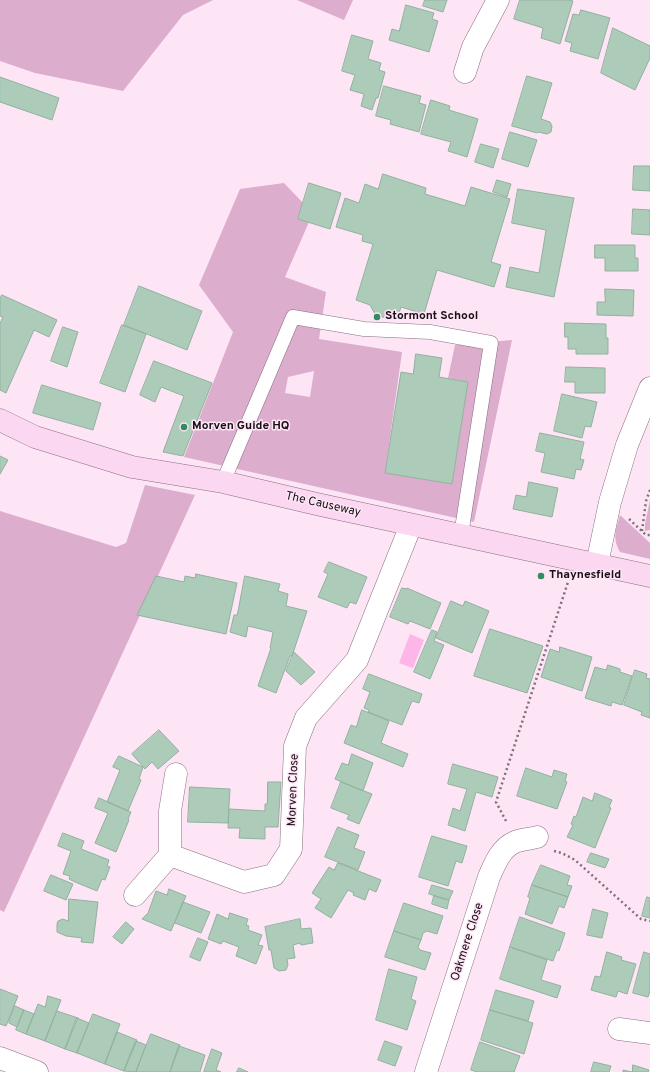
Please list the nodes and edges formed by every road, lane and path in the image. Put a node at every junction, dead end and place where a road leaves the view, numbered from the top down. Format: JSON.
{"nodes":[{"id":1,"x":498,"y":0,"type":"edge"},
{"id":2,"x":465,"y":72,"type":"dead end"},
{"id":3,"x":650,"y":388,"type":"edge"},
{"id":4,"x":0,"y":420,"type":"edge"},
{"id":5,"x":224,"y":482,"type":"junction"},
{"id":6,"x":650,"y":490,"type":"edge"},
{"id":7,"x":411,"y":525,"type":"junction"},
{"id":8,"x":642,"y":531,"type":"dead end"},
{"id":9,"x":461,"y":535,"type":"junction"},
{"id":10,"x":646,"y":535,"type":"dead end"},
{"id":11,"x":650,"y":539,"type":"edge"},
{"id":12,"x":574,"y":559,"type":"junction"},
{"id":13,"x":597,"y":564,"type":"junction"},
{"id":14,"x":650,"y":576,"type":"edge"},
{"id":15,"x":176,"y":774,"type":"dead end"},
{"id":16,"x":537,"y":837,"type":"joint"},
{"id":17,"x":516,"y":842,"type":"junction"},
{"id":18,"x":170,"y":855,"type":"junction"},
{"id":19,"x":135,"y":895,"type":"dead end"},
{"id":20,"x":650,"y":921,"type":"edge"},
{"id":21,"x":619,"y":1030,"type":"dead end"},
{"id":22,"x":650,"y":1033,"type":"edge"},
{"id":23,"x":0,"y":1058,"type":"edge"},
{"id":24,"x":38,"y":1072,"type":"edge"},
{"id":25,"x":426,"y":1072,"type":"edge"}],
"edges":[{"from":1,"to":2,"type":"street"},
{"from":3,"to":13,"type":"street"},
{"from":4,"to":5,"type":"main road","name":"The Causeway"},
{"from":5,"to":7,"type":"main road","name":"The Causeway"},
{"from":5,"to":9,"type":"lane"},
{"from":6,"to":8,"type":"path"},
{"from":7,"to":9,"type":"main road","name":"The Causeway"},
{"from":7,"to":18,"type":"street","name":"Morven Close"},
{"from":9,"to":12,"type":"main road","name":"The Causeway"},
{"from":10,"to":11,"type":"path"},
{"from":12,"to":13,"type":"main road","name":"The Causeway"},
{"from":12,"to":17,"type":"path"},
{"from":13,"to":14,"type":"main road","name":"The Causeway"},
{"from":15,"to":18,"type":"street"},
{"from":16,"to":17,"type":"street","name":"Oakmere Close"},
{"from":16,"to":20,"type":"path"},
{"from":17,"to":25,"type":"street","name":"Oakmere Close"},
{"from":18,"to":19,"type":"street"},
{"from":21,"to":22,"type":"street"},
{"from":23,"to":24,"type":"street"}]}
